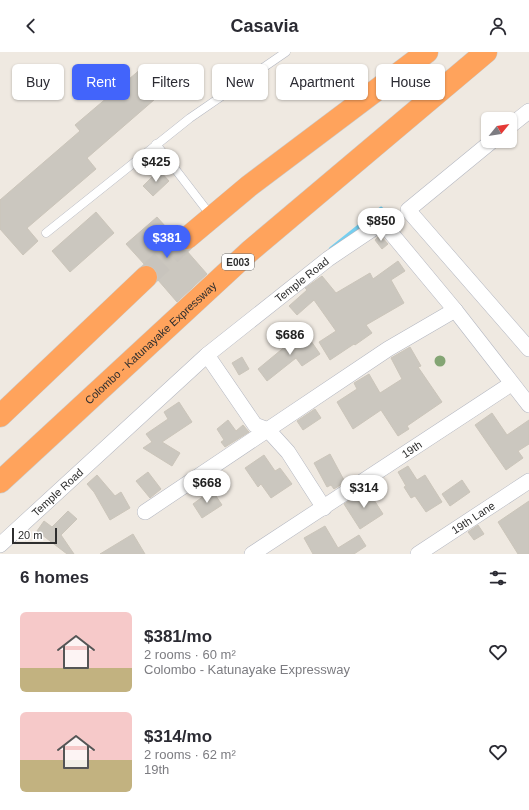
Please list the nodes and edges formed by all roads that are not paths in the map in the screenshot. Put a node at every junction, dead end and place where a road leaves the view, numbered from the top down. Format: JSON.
{"nodes":[{"id":1,"x":286,"y":52,"type":"edge"},
{"id":2,"x":427,"y":52,"type":"edge"},
{"id":3,"x":486,"y":52,"type":"edge"},
{"id":4,"x":529,"y":111,"type":"edge"},
{"id":5,"x":517,"y":120,"type":"edge"},
{"id":6,"x":156,"y":144,"type":"junction"},
{"id":7,"x":483,"y":148,"type":"edge"},
{"id":8,"x":212,"y":217,"type":"junction"},
{"id":9,"x":46,"y":233,"type":"dead end"},
{"id":10,"x":188,"y":238,"type":"tunnel mouth"},
{"id":11,"x":146,"y":277,"type":"tunnel mouth"},
{"id":12,"x":455,"y":310,"type":"junction"},
{"id":13,"x":529,"y":349,"type":"edge"},
{"id":14,"x":207,"y":355,"type":"junction"},
{"id":15,"x":511,"y":384,"type":"junction"},
{"id":16,"x":529,"y":405,"type":"edge"},
{"id":17,"x":0,"y":416,"type":"edge"},
{"id":18,"x":268,"y":430,"type":"junction"},
{"id":19,"x":529,"y":481,"type":"edge"},
{"id":20,"x":0,"y":482,"type":"edge"},
{"id":21,"x":324,"y":508,"type":"junction"},
{"id":22,"x":145,"y":512,"type":"dead end"},
{"id":23,"x":0,"y":545,"type":"edge"},
{"id":24,"x":252,"y":554,"type":"edge"},
{"id":25,"x":418,"y":554,"type":"edge"}],
"edges":[{"from":1,"to":6,"type":"lane"},
{"from":2,"to":8,"type":"highway"},
{"from":3,"to":20,"type":"highway","name":"Colombo - Katunayake Expressway","number":"E003"},
{"from":4,"to":5,"type":"street"},
{"from":6,"to":8,"type":"lane"},
{"from":6,"to":9,"type":"lane"},
{"from":7,"to":13,"type":"street"},
{"from":8,"to":10,"type":"highway"},
{"from":11,"to":17,"type":"highway"},
{"from":12,"to":14,"type":"street","name":"Temple Road"},
{"from":12,"to":15,"type":"street","name":"Temple Road"},
{"from":12,"to":18,"type":"street"},
{"from":14,"to":18,"type":"street"},
{"from":14,"to":23,"type":"street","name":"Temple Road"},
{"from":15,"to":16,"type":"street","name":"Temple Road"},
{"from":15,"to":21,"type":"street","name":"19th"},
{"from":18,"to":21,"type":"street"},
{"from":18,"to":22,"type":"street"},
{"from":19,"to":25,"type":"street","name":"19th Lane"},
{"from":21,"to":24,"type":"street","name":"19th"}]}
